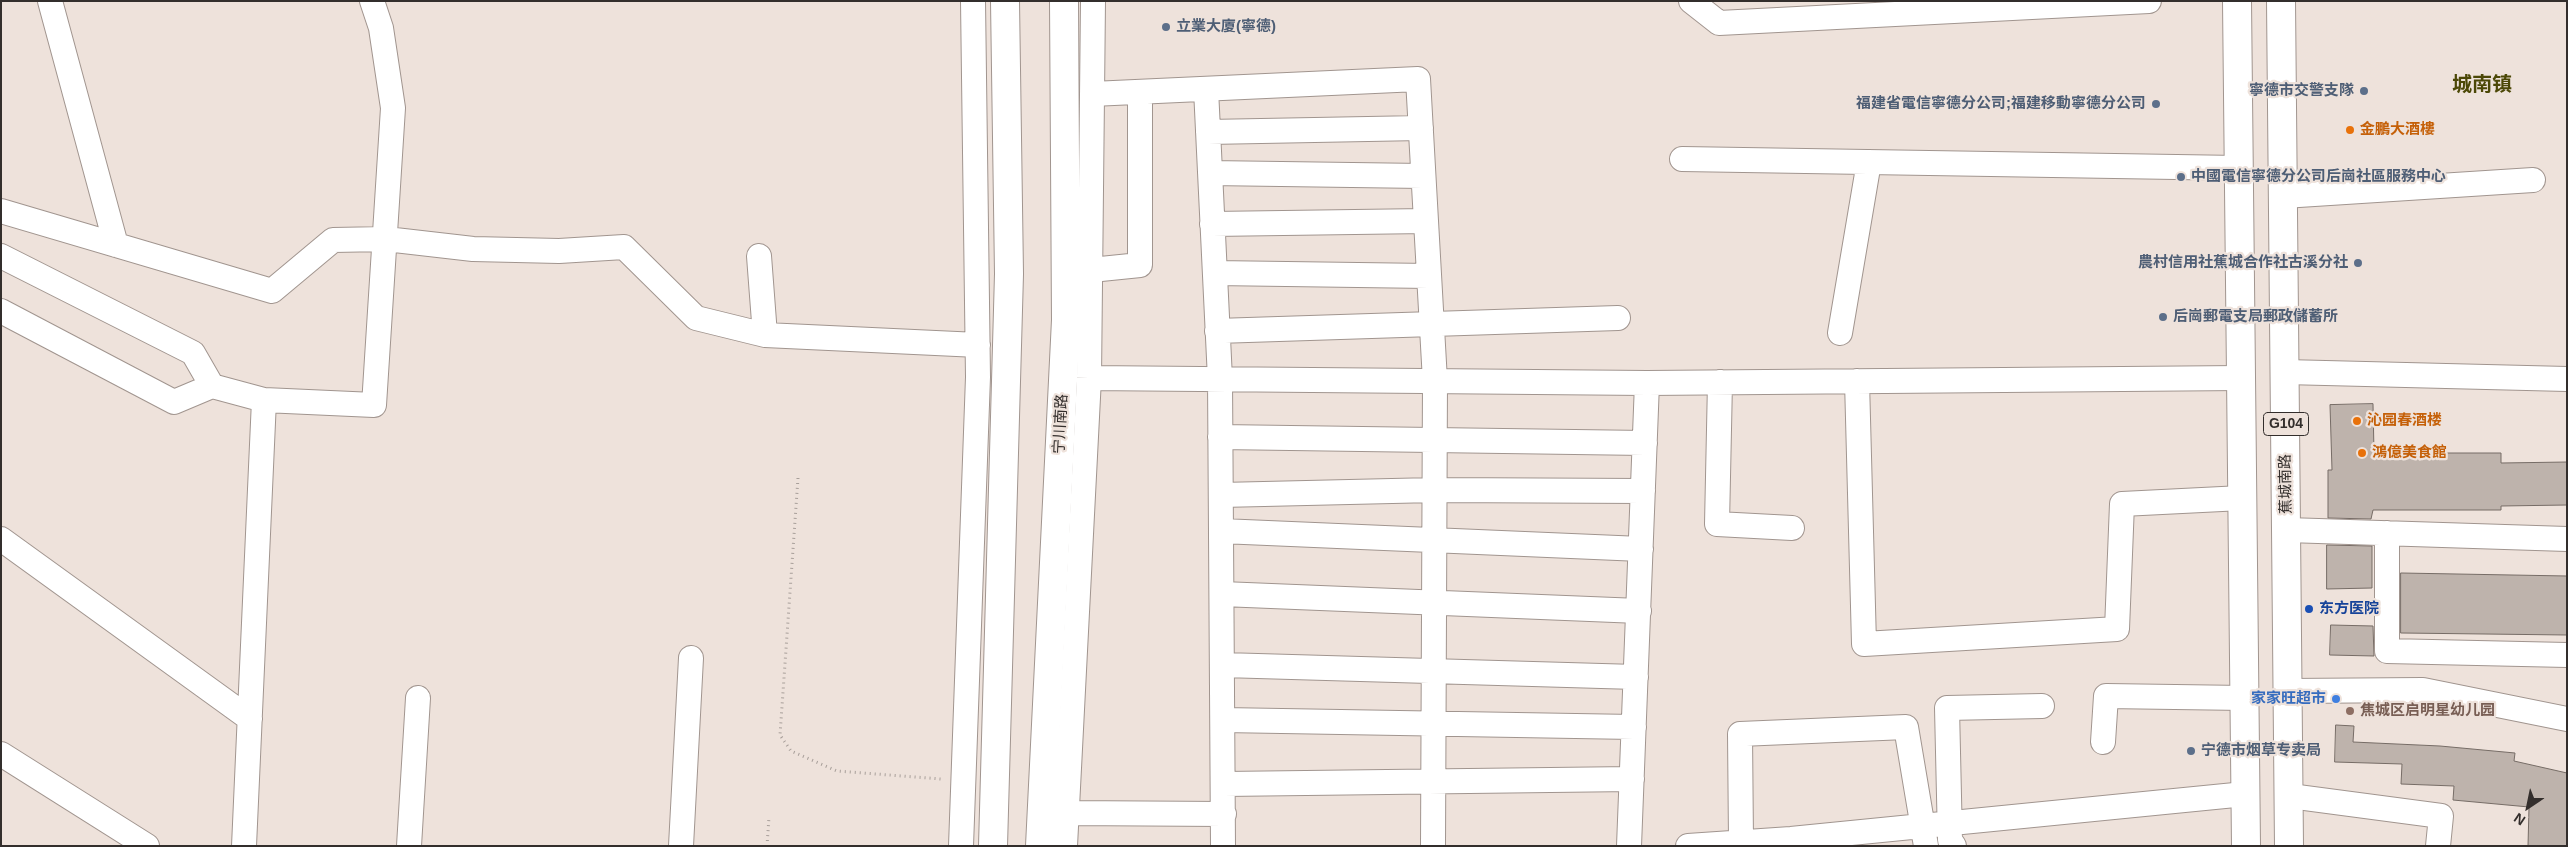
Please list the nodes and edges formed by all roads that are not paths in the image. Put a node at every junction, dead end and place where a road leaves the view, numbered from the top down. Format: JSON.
{"nodes":[{"id":1,"x":50,"y":1,"type":"edge"},
{"id":2,"x":372,"y":1,"type":"edge"},
{"id":3,"x":973,"y":1,"type":"edge"},
{"id":4,"x":1006,"y":1,"type":"edge"},
{"id":5,"x":1064,"y":1,"type":"edge"},
{"id":6,"x":1093,"y":1,"type":"edge"},
{"id":7,"x":1691,"y":1,"type":"edge"},
{"id":8,"x":2149,"y":1,"type":"edge"},
{"id":9,"x":2236,"y":1,"type":"edge"},
{"id":10,"x":2281,"y":1,"type":"edge"},
{"id":11,"x":1206,"y":89,"type":"junction"},
{"id":12,"x":1140,"y":92,"type":"junction"},
{"id":13,"x":1092,"y":94,"type":"junction"},
{"id":14,"x":1421,"y":128,"type":"junction"},
{"id":15,"x":1208,"y":132,"type":"junction"},
{"id":16,"x":1682,"y":159,"type":"dead end"},
{"id":17,"x":1869,"y":162,"type":"junction"},
{"id":18,"x":2238,"y":168,"type":"junction"},
{"id":19,"x":1210,"y":174,"type":"junction"},
{"id":20,"x":1423,"y":176,"type":"junction"},
{"id":21,"x":2533,"y":180,"type":"dead end"},
{"id":22,"x":2283,"y":196,"type":"junction"},
{"id":23,"x":1,"y":211,"type":"edge"},
{"id":24,"x":1426,"y":221,"type":"junction"},
{"id":25,"x":1212,"y":224,"type":"junction"},
{"id":26,"x":386,"y":239,"type":"junction"},
{"id":27,"x":116,"y":245,"type":"junction"},
{"id":28,"x":1,"y":256,"type":"edge"},
{"id":29,"x":759,"y":256,"type":"dead end"},
{"id":30,"x":1091,"y":270,"type":"junction"},
{"id":31,"x":1214,"y":273,"type":"junction"},
{"id":32,"x":1429,"y":276,"type":"junction"},
{"id":33,"x":1,"y":311,"type":"edge"},
{"id":34,"x":1618,"y":318,"type":"dead end"},
{"id":35,"x":1432,"y":325,"type":"junction"},
{"id":36,"x":1218,"y":332,"type":"junction"},
{"id":37,"x":1840,"y":333,"type":"dead end"},
{"id":38,"x":765,"y":335,"type":"junction"},
{"id":39,"x":978,"y":345,"type":"junction"},
{"id":40,"x":2285,"y":372,"type":"junction"},
{"id":41,"x":1088,"y":378,"type":"junction"},
{"id":42,"x":1220,"y":378,"type":"junction"},
{"id":43,"x":2241,"y":378,"type":"junction"},
{"id":44,"x":2567,"y":379,"type":"edge"},
{"id":45,"x":1435,"y":381,"type":"junction"},
{"id":46,"x":1857,"y":381,"type":"junction"},
{"id":47,"x":1720,"y":382,"type":"junction"},
{"id":48,"x":1647,"y":383,"type":"junction"},
{"id":49,"x":212,"y":386,"type":"junction"},
{"id":50,"x":264,"y":400,"type":"junction"},
{"id":51,"x":1220,"y":437,"type":"junction"},
{"id":52,"x":1435,"y":441,"type":"junction"},
{"id":53,"x":1645,"y":443,"type":"junction"},
{"id":54,"x":1435,"y":490,"type":"junction"},
{"id":55,"x":1643,"y":492,"type":"junction"},
{"id":56,"x":1221,"y":495,"type":"junction"},
{"id":57,"x":2242,"y":498,"type":"junction"},
{"id":58,"x":1792,"y":528,"type":"dead end"},
{"id":59,"x":2287,"y":530,"type":"junction"},
{"id":60,"x":1222,"y":531,"type":"junction"},
{"id":61,"x":2388,"y":533,"type":"junction"},
{"id":62,"x":2567,"y":539,"type":"edge"},
{"id":63,"x":1,"y":540,"type":"edge"},
{"id":64,"x":1434,"y":542,"type":"junction"},
{"id":65,"x":1641,"y":549,"type":"junction"},
{"id":66,"x":1222,"y":594,"type":"junction"},
{"id":67,"x":1434,"y":603,"type":"junction"},
{"id":68,"x":1638,"y":611,"type":"junction"},
{"id":69,"x":2567,"y":655,"type":"edge"},
{"id":70,"x":691,"y":658,"type":"dead end"},
{"id":71,"x":1223,"y":665,"type":"junction"},
{"id":72,"x":1434,"y":672,"type":"junction"},
{"id":73,"x":1636,"y":677,"type":"junction"},
{"id":74,"x":2289,"y":692,"type":"junction"},
{"id":75,"x":418,"y":698,"type":"dead end"},
{"id":76,"x":2244,"y":698,"type":"junction"},
{"id":77,"x":2042,"y":706,"type":"dead end"},
{"id":78,"x":250,"y":719,"type":"junction"},
{"id":79,"x":2567,"y":719,"type":"edge"},
{"id":80,"x":1223,"y":720,"type":"junction"},
{"id":81,"x":1434,"y":724,"type":"junction"},
{"id":82,"x":1634,"y":727,"type":"junction"},
{"id":83,"x":2103,"y":742,"type":"dead end"},
{"id":84,"x":1,"y":754,"type":"edge"},
{"id":85,"x":1632,"y":779,"type":"junction"},
{"id":86,"x":1433,"y":783,"type":"junction"},
{"id":87,"x":1224,"y":784,"type":"junction"},
{"id":88,"x":2245,"y":794,"type":"junction"},
{"id":89,"x":2290,"y":796,"type":"junction"},
{"id":90,"x":1066,"y":813,"type":"junction"},
{"id":91,"x":1224,"y":814,"type":"junction"},
{"id":92,"x":1951,"y":821,"type":"junction"},
{"id":93,"x":1925,"y":835,"type":"edge"},
{"id":94,"x":1741,"y":841,"type":"junction"},
{"id":95,"x":1790,"y":843,"type":"edge"},
{"id":96,"x":147,"y":846,"type":"edge"},
{"id":97,"x":244,"y":846,"type":"edge"},
{"id":98,"x":409,"y":846,"type":"edge"},
{"id":99,"x":681,"y":846,"type":"edge"},
{"id":100,"x":962,"y":846,"type":"edge"},
{"id":101,"x":992,"y":846,"type":"edge"},
{"id":102,"x":1040,"y":846,"type":"edge"},
{"id":103,"x":1065,"y":846,"type":"edge"},
{"id":104,"x":1223,"y":846,"type":"edge"},
{"id":105,"x":1433,"y":846,"type":"edge"},
{"id":106,"x":1629,"y":846,"type":"edge"},
{"id":107,"x":1688,"y":846,"type":"edge"},
{"id":108,"x":1954,"y":846,"type":"edge"},
{"id":109,"x":2246,"y":846,"type":"edge"},
{"id":110,"x":2289,"y":846,"type":"edge"},
{"id":111,"x":2438,"y":846,"type":"edge"}],
"edges":[{"from":1,"to":27,"type":"street"},
{"from":2,"to":26,"type":"street"},
{"from":3,"to":39,"type":"street"},
{"from":4,"to":101,"type":"main road"},
{"from":5,"to":102,"type":"main road","name":"宁川南路"},
{"from":6,"to":13,"type":"street"},
{"from":7,"to":8,"type":"street"},
{"from":9,"to":18,"type":"main road","number":"G104"},
{"from":10,"to":22,"type":"main road","name":"蕉城南路","number":"G104"},
{"from":11,"to":12,"type":"street"},
{"from":11,"to":14,"type":"street"},
{"from":11,"to":15,"type":"street"},
{"from":12,"to":13,"type":"street"},
{"from":12,"to":30,"type":"street"},
{"from":13,"to":30,"type":"street"},
{"from":14,"to":15,"type":"street"},
{"from":14,"to":20,"type":"street"},
{"from":15,"to":19,"type":"street"},
{"from":16,"to":17,"type":"street"},
{"from":17,"to":18,"type":"street"},
{"from":17,"to":37,"type":"street"},
{"from":18,"to":43,"type":"main road","number":"G104"},
{"from":19,"to":20,"type":"street"},
{"from":19,"to":25,"type":"street"},
{"from":20,"to":24,"type":"street"},
{"from":21,"to":22,"type":"street"},
{"from":22,"to":40,"type":"main road","name":"蕉城南路","number":"G104"},
{"from":23,"to":27,"type":"street"},
{"from":24,"to":25,"type":"street"},
{"from":24,"to":32,"type":"street"},
{"from":25,"to":31,"type":"street"},
{"from":26,"to":27,"type":"street"},
{"from":26,"to":38,"type":"street"},
{"from":26,"to":50,"type":"street"},
{"from":28,"to":49,"type":"street"},
{"from":29,"to":38,"type":"street"},
{"from":30,"to":41,"type":"street"},
{"from":31,"to":32,"type":"street"},
{"from":31,"to":36,"type":"street"},
{"from":32,"to":35,"type":"street"},
{"from":33,"to":49,"type":"street"},
{"from":34,"to":35,"type":"street"},
{"from":35,"to":36,"type":"street"},
{"from":35,"to":45,"type":"street"},
{"from":36,"to":42,"type":"street"},
{"from":38,"to":39,"type":"street"},
{"from":39,"to":100,"type":"street"},
{"from":40,"to":44,"type":"street"},
{"from":40,"to":59,"type":"main road","name":"蕉城南路","number":"G104"},
{"from":41,"to":42,"type":"street"},
{"from":41,"to":90,"type":"street"},
{"from":42,"to":45,"type":"street"},
{"from":42,"to":51,"type":"street"},
{"from":43,"to":46,"type":"street"},
{"from":43,"to":57,"type":"main road","number":"G104"},
{"from":45,"to":48,"type":"street"},
{"from":45,"to":52,"type":"street"},
{"from":46,"to":47,"type":"street"},
{"from":46,"to":57,"type":"street"},
{"from":47,"to":48,"type":"street"},
{"from":47,"to":58,"type":"street"},
{"from":48,"to":53,"type":"street"},
{"from":49,"to":50,"type":"street"},
{"from":50,"to":78,"type":"street"},
{"from":51,"to":52,"type":"street"},
{"from":51,"to":56,"type":"street"},
{"from":52,"to":53,"type":"street"},
{"from":52,"to":54,"type":"street"},
{"from":53,"to":55,"type":"street"},
{"from":54,"to":55,"type":"street"},
{"from":54,"to":56,"type":"street"},
{"from":54,"to":64,"type":"street"},
{"from":55,"to":65,"type":"street"},
{"from":56,"to":60,"type":"street"},
{"from":57,"to":76,"type":"main road","number":"G104"},
{"from":59,"to":61,"type":"street"},
{"from":59,"to":74,"type":"main road","name":"蕉城南路","number":"G104"},
{"from":60,"to":64,"type":"street"},
{"from":60,"to":66,"type":"street"},
{"from":61,"to":62,"type":"street"},
{"from":61,"to":69,"type":"street"},
{"from":63,"to":78,"type":"street"},
{"from":64,"to":65,"type":"street"},
{"from":64,"to":67,"type":"street"},
{"from":65,"to":68,"type":"street"},
{"from":66,"to":67,"type":"street"},
{"from":66,"to":71,"type":"street"},
{"from":67,"to":68,"type":"street"},
{"from":67,"to":72,"type":"street"},
{"from":68,"to":73,"type":"street"},
{"from":70,"to":99,"type":"street"},
{"from":71,"to":72,"type":"street"},
{"from":71,"to":80,"type":"street"},
{"from":72,"to":73,"type":"street"},
{"from":72,"to":81,"type":"street"},
{"from":73,"to":82,"type":"street"},
{"from":74,"to":79,"type":"street"},
{"from":74,"to":89,"type":"main road","name":"蕉城南路","number":"G104"},
{"from":75,"to":98,"type":"street"},
{"from":76,"to":83,"type":"street"},
{"from":76,"to":88,"type":"main road","number":"G104"},
{"from":77,"to":92,"type":"street"},
{"from":78,"to":97,"type":"street"},
{"from":80,"to":81,"type":"street"},
{"from":80,"to":87,"type":"street"},
{"from":81,"to":82,"type":"street"},
{"from":81,"to":86,"type":"street"},
{"from":82,"to":85,"type":"street"},
{"from":84,"to":96,"type":"street"},
{"from":85,"to":86,"type":"street"},
{"from":85,"to":106,"type":"street"},
{"from":86,"to":87,"type":"street"},
{"from":86,"to":105,"type":"street"},
{"from":87,"to":91,"type":"street"},
{"from":88,"to":92,"type":"street"},
{"from":88,"to":109,"type":"main road","number":"G104"},
{"from":89,"to":110,"type":"main road","name":"蕉城南路","number":"G104"},
{"from":89,"to":111,"type":"street"},
{"from":90,"to":91,"type":"street"},
{"from":90,"to":103,"type":"street"},
{"from":91,"to":104,"type":"street"},
{"from":92,"to":93,"type":"street"},
{"from":92,"to":108,"type":"street"},
{"from":93,"to":94,"type":"street"},
{"from":93,"to":95,"type":"street"},
{"from":94,"to":95,"type":"street"},
{"from":94,"to":107,"type":"street"}]}
